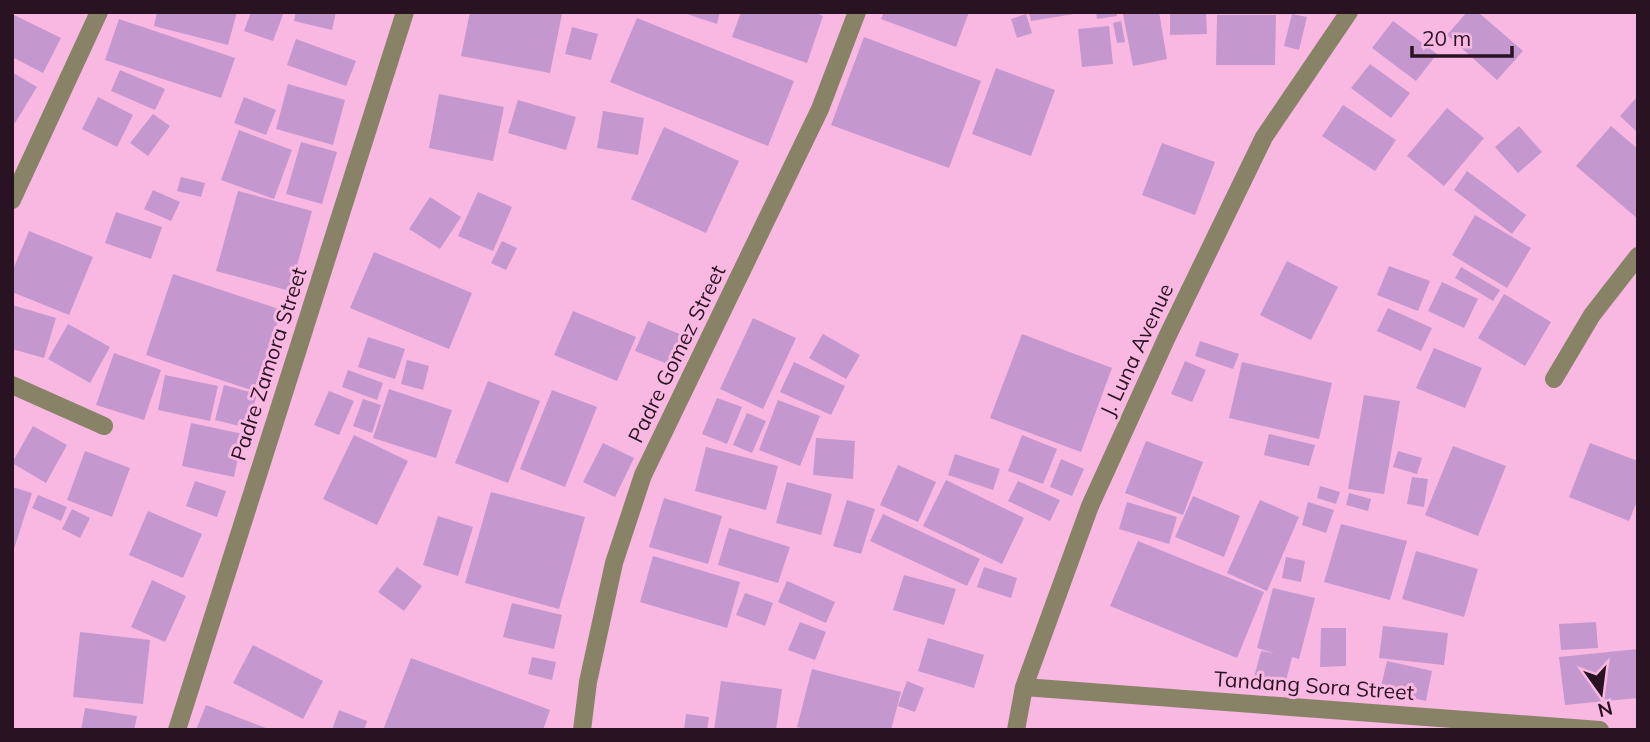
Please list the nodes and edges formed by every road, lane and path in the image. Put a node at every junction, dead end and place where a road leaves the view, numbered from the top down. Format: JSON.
{"nodes":[{"id":1,"x":99,"y":12,"type":"edge"},
{"id":2,"x":405,"y":12,"type":"edge"},
{"id":3,"x":857,"y":12,"type":"edge"},
{"id":4,"x":1349,"y":12,"type":"edge"},
{"id":5,"x":12,"y":200,"type":"edge"},
{"id":6,"x":1638,"y":256,"type":"edge"},
{"id":7,"x":1554,"y":379,"type":"dead end"},
{"id":8,"x":12,"y":385,"type":"edge"},
{"id":9,"x":104,"y":426,"type":"dead end"},
{"id":10,"x":1024,"y":687,"type":"junction"},
{"id":11,"x":177,"y":730,"type":"edge"},
{"id":12,"x":582,"y":730,"type":"edge"},
{"id":13,"x":1016,"y":730,"type":"edge"},
{"id":14,"x":1600,"y":730,"type":"edge"}],
"edges":[{"from":1,"to":5,"type":"street"},
{"from":2,"to":11,"type":"street","name":"Padre Zamora Street"},
{"from":3,"to":12,"type":"street","name":"Padre Gomez Street"},
{"from":4,"to":10,"type":"street","name":"J. Luna Avenue"},
{"from":6,"to":7,"type":"street"},
{"from":8,"to":9,"type":"street"},
{"from":10,"to":13,"type":"street","name":"J. Luna Avenue"},
{"from":10,"to":14,"type":"street","name":"Tandang Sora Street"}]}
